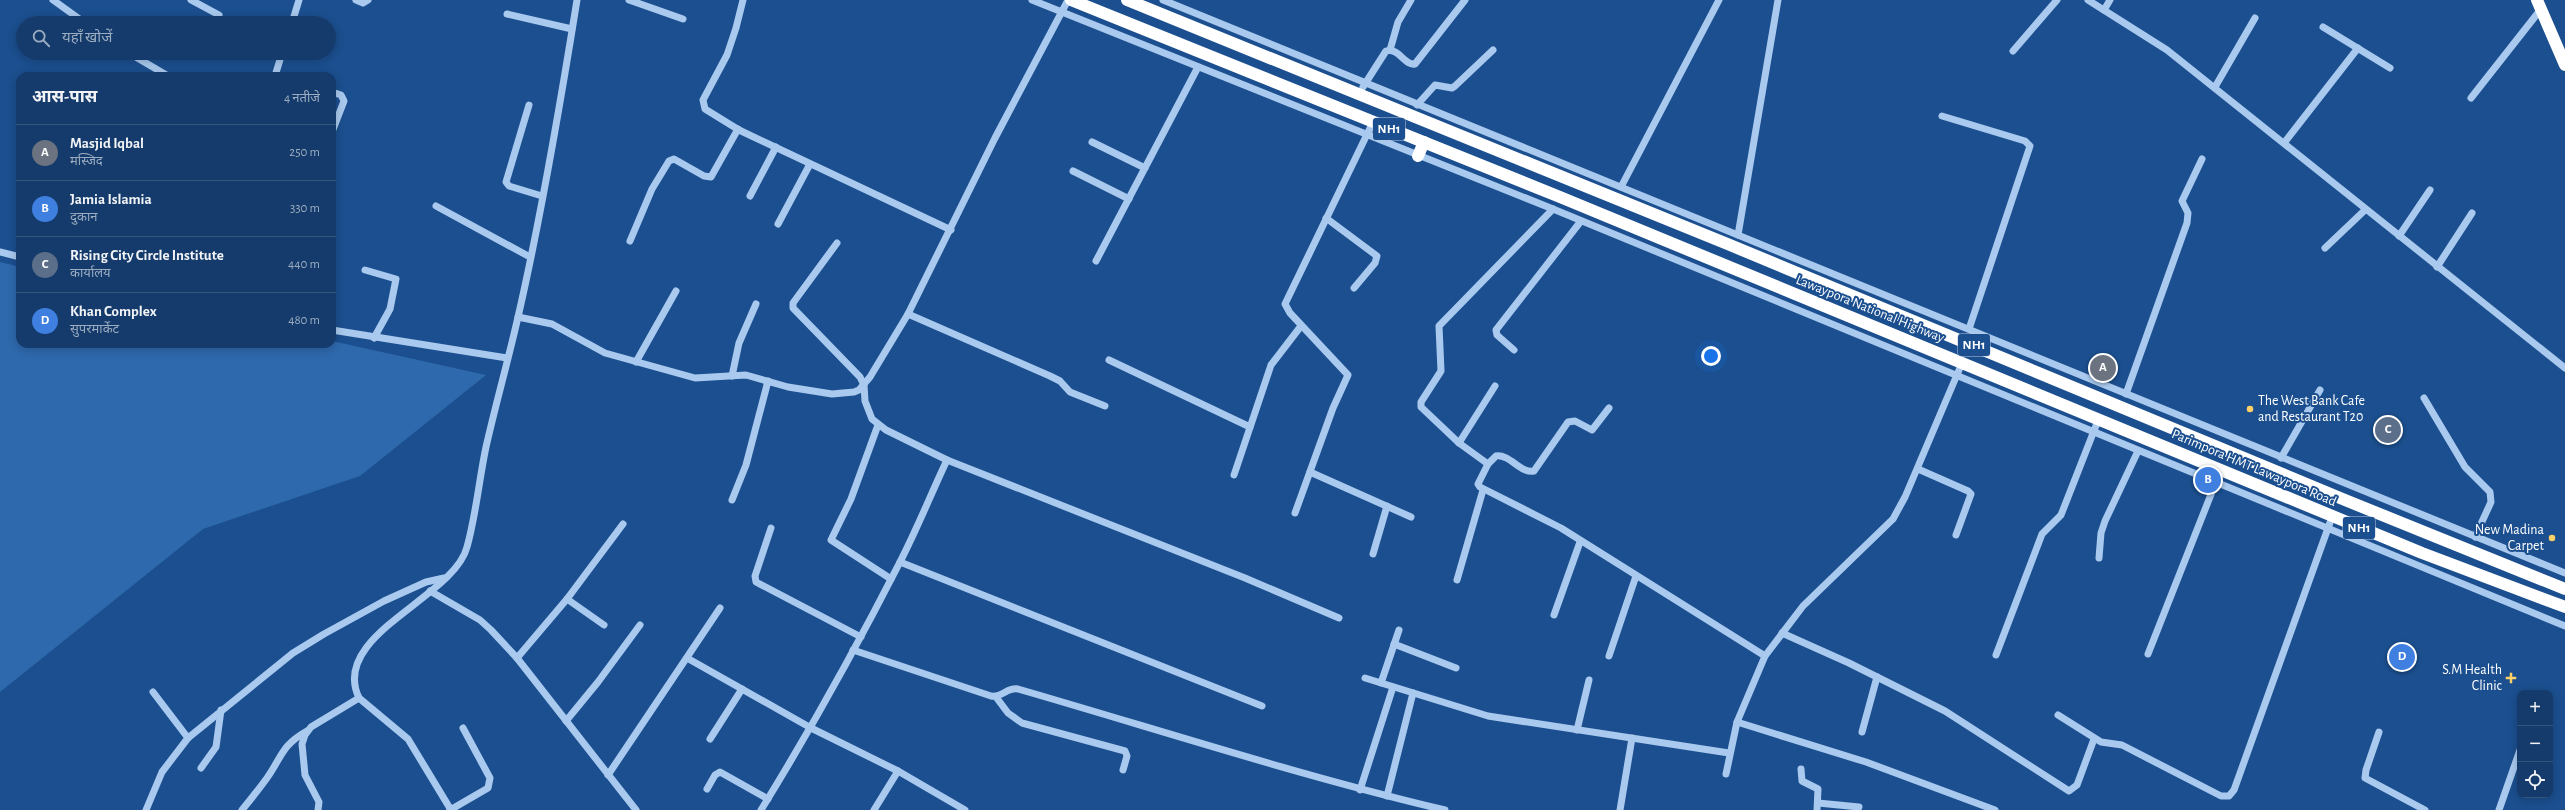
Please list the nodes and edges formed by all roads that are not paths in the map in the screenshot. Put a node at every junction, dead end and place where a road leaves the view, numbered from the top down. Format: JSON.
{"nodes":[{"id":1,"x":53,"y":0,"type":"edge"},
{"id":2,"x":192,"y":0,"type":"edge"},
{"id":3,"x":299,"y":0,"type":"edge"},
{"id":4,"x":356,"y":0,"type":"edge"},
{"id":5,"x":368,"y":0,"type":"edge"},
{"id":6,"x":577,"y":0,"type":"edge"},
{"id":7,"x":629,"y":0,"type":"edge"},
{"id":8,"x":742,"y":0,"type":"edge"},
{"id":9,"x":1032,"y":0,"type":"edge"},
{"id":10,"x":1068,"y":0,"type":"edge"},
{"id":11,"x":1071,"y":0,"type":"edge"},
{"id":12,"x":1129,"y":0,"type":"edge"},
{"id":13,"x":1162,"y":0,"type":"edge"},
{"id":14,"x":1411,"y":0,"type":"edge"},
{"id":15,"x":1465,"y":0,"type":"edge"},
{"id":16,"x":1719,"y":0,"type":"edge"},
{"id":17,"x":1778,"y":0,"type":"edge"},
{"id":18,"x":2057,"y":0,"type":"edge"},
{"id":19,"x":2088,"y":0,"type":"edge"},
{"id":20,"x":2110,"y":0,"type":"edge"},
{"id":21,"x":2539,"y":4,"type":"edge"},
{"id":22,"x":2104,"y":10,"type":"junction"},
{"id":23,"x":1062,"y":12,"type":"junction"},
{"id":24,"x":507,"y":14,"type":"dead end"},
{"id":25,"x":219,"y":15,"type":"dead end"},
{"id":26,"x":75,"y":16,"type":"edge"},
{"id":27,"x":294,"y":16,"type":"edge"},
{"id":28,"x":2255,"y":18,"type":"dead end"},
{"id":29,"x":683,"y":19,"type":"dead end"},
{"id":30,"x":2324,"y":27,"type":"dead end"},
{"id":31,"x":572,"y":29,"type":"junction"},
{"id":32,"x":2358,"y":48,"type":"junction"},
{"id":33,"x":1390,"y":50,"type":"junction"},
{"id":34,"x":1493,"y":50,"type":"dead end"},
{"id":35,"x":2014,"y":52,"type":"dead end"},
{"id":36,"x":141,"y":60,"type":"edge"},
{"id":37,"x":280,"y":60,"type":"edge"},
{"id":38,"x":2565,"y":65,"type":"edge"},
{"id":39,"x":1198,"y":67,"type":"junction"},
{"id":40,"x":2390,"y":68,"type":"dead end"},
{"id":41,"x":161,"y":72,"type":"edge"},
{"id":42,"x":278,"y":72,"type":"edge"},
{"id":43,"x":1365,"y":83,"type":"junction"},
{"id":44,"x":2215,"y":87,"type":"junction"},
{"id":45,"x":336,"y":93,"type":"edge"},
{"id":46,"x":1358,"y":94,"type":"junction"},
{"id":47,"x":2471,"y":98,"type":"dead end"},
{"id":48,"x":1417,"y":104,"type":"junction"},
{"id":49,"x":528,"y":105,"type":"dead end"},
{"id":50,"x":1942,"y":116,"type":"dead end"},
{"id":51,"x":336,"y":122,"type":"edge"},
{"id":52,"x":1373,"y":122,"type":"junction"},
{"id":53,"x":738,"y":129,"type":"junction"},
{"id":54,"x":1367,"y":136,"type":"junction"},
{"id":55,"x":1092,"y":142,"type":"dead end"},
{"id":56,"x":1424,"y":142,"type":"junction"},
{"id":57,"x":2284,"y":143,"type":"junction"},
{"id":58,"x":776,"y":147,"type":"junction"},
{"id":59,"x":1418,"y":156,"type":"junction"},
{"id":60,"x":2202,"y":159,"type":"dead end"},
{"id":61,"x":810,"y":164,"type":"junction"},
{"id":62,"x":1145,"y":168,"type":"junction"},
{"id":63,"x":1073,"y":171,"type":"dead end"},
{"id":64,"x":1621,"y":187,"type":"junction"},
{"id":65,"x":2430,"y":190,"type":"dead end"},
{"id":66,"x":542,"y":196,"type":"junction"},
{"id":67,"x":750,"y":196,"type":"dead end"},
{"id":68,"x":1129,"y":199,"type":"junction"},
{"id":69,"x":1626,"y":203,"type":"junction"},
{"id":70,"x":436,"y":206,"type":"dead end"},
{"id":71,"x":1553,"y":209,"type":"junction"},
{"id":72,"x":2365,"y":210,"type":"junction"},
{"id":73,"x":2472,"y":213,"type":"dead end"},
{"id":74,"x":1326,"y":218,"type":"junction"},
{"id":75,"x":1581,"y":221,"type":"junction"},
{"id":76,"x":1619,"y":222,"type":"junction"},
{"id":77,"x":778,"y":224,"type":"dead end"},
{"id":78,"x":951,"y":230,"type":"junction"},
{"id":79,"x":1738,"y":235,"type":"junction"},
{"id":80,"x":2398,"y":236,"type":"junction"},
{"id":81,"x":630,"y":241,"type":"dead end"},
{"id":82,"x":837,"y":242,"type":"dead end"},
{"id":83,"x":2325,"y":248,"type":"dead end"},
{"id":84,"x":0,"y":252,"type":"edge"},
{"id":85,"x":16,"y":256,"type":"edge"},
{"id":86,"x":530,"y":256,"type":"junction"},
{"id":87,"x":1096,"y":261,"type":"dead end"},
{"id":88,"x":2437,"y":267,"type":"junction"},
{"id":89,"x":366,"y":270,"type":"dead end"},
{"id":90,"x":1354,"y":288,"type":"dead end"},
{"id":91,"x":676,"y":291,"type":"dead end"},
{"id":92,"x":756,"y":304,"type":"dead end"},
{"id":93,"x":908,"y":314,"type":"junction"},
{"id":94,"x":518,"y":317,"type":"junction"},
{"id":95,"x":1301,"y":326,"type":"junction"},
{"id":96,"x":1969,"y":329,"type":"junction"},
{"id":97,"x":336,"y":331,"type":"edge"},
{"id":98,"x":374,"y":338,"type":"junction"},
{"id":99,"x":1514,"y":350,"type":"dead end"},
{"id":100,"x":507,"y":358,"type":"junction"},
{"id":101,"x":1109,"y":360,"type":"dead end"},
{"id":102,"x":636,"y":362,"type":"junction"},
{"id":103,"x":1962,"y":363,"type":"junction"},
{"id":104,"x":2565,"y":368,"type":"edge"},
{"id":105,"x":732,"y":376,"type":"junction"},
{"id":106,"x":1957,"y":376,"type":"junction"},
{"id":107,"x":768,"y":381,"type":"junction"},
{"id":108,"x":864,"y":385,"type":"junction"},
{"id":109,"x":1495,"y":386,"type":"dead end"},
{"id":110,"x":2320,"y":390,"type":"dead end"},
{"id":111,"x":2126,"y":394,"type":"junction"},
{"id":112,"x":2424,"y":398,"type":"dead end"},
{"id":113,"x":1105,"y":406,"type":"dead end"},
{"id":114,"x":1609,"y":408,"type":"dead end"},
{"id":115,"x":2099,"y":418,"type":"junction"},
{"id":116,"x":878,"y":425,"type":"junction"},
{"id":117,"x":1250,"y":427,"type":"junction"},
{"id":118,"x":2093,"y":432,"type":"junction"},
{"id":119,"x":1459,"y":442,"type":"junction"},
{"id":120,"x":2155,"y":442,"type":"joint"},
{"id":121,"x":2138,"y":451,"type":"junction"},
{"id":122,"x":2281,"y":458,"type":"junction"},
{"id":123,"x":947,"y":460,"type":"junction"},
{"id":124,"x":1488,"y":464,"type":"junction"},
{"id":125,"x":1918,"y":469,"type":"junction"},
{"id":126,"x":2221,"y":469,"type":"junction"},
{"id":127,"x":1310,"y":472,"type":"junction"},
{"id":128,"x":1234,"y":475,"type":"dead end"},
{"id":129,"x":2214,"y":483,"type":"junction"},
{"id":130,"x":1483,"y":490,"type":"junction"},
{"id":131,"x":732,"y":500,"type":"dead end"},
{"id":132,"x":1387,"y":506,"type":"junction"},
{"id":133,"x":1295,"y":513,"type":"dead end"},
{"id":134,"x":1411,"y":517,"type":"dead end"},
{"id":135,"x":2332,"y":517,"type":"junction"},
{"id":136,"x":623,"y":524,"type":"dead end"},
{"id":137,"x":771,"y":528,"type":"dead end"},
{"id":138,"x":2328,"y":530,"type":"junction"},
{"id":139,"x":1956,"y":535,"type":"dead end"},
{"id":140,"x":2475,"y":537,"type":"junction"},
{"id":141,"x":1580,"y":542,"type":"junction"},
{"id":142,"x":1373,"y":554,"type":"dead end"},
{"id":143,"x":2099,"y":558,"type":"dead end"},
{"id":144,"x":900,"y":562,"type":"junction"},
{"id":145,"x":2565,"y":573,"type":"edge"},
{"id":146,"x":1636,"y":576,"type":"junction"},
{"id":147,"x":444,"y":578,"type":"junction"},
{"id":148,"x":890,"y":579,"type":"junction"},
{"id":149,"x":1457,"y":580,"type":"dead end"},
{"id":150,"x":2565,"y":589,"type":"edge"},
{"id":151,"x":430,"y":591,"type":"junction"},
{"id":152,"x":567,"y":599,"type":"junction"},
{"id":153,"x":2565,"y":607,"type":"edge"},
{"id":154,"x":720,"y":608,"type":"dead end"},
{"id":155,"x":1554,"y":615,"type":"dead end"},
{"id":156,"x":1339,"y":618,"type":"dead end"},
{"id":157,"x":604,"y":625,"type":"dead end"},
{"id":158,"x":640,"y":625,"type":"dead end"},
{"id":159,"x":2565,"y":626,"type":"edge"},
{"id":160,"x":1399,"y":630,"type":"dead end"},
{"id":161,"x":1782,"y":633,"type":"junction"},
{"id":162,"x":861,"y":637,"type":"junction"},
{"id":163,"x":1394,"y":644,"type":"junction"},
{"id":164,"x":853,"y":650,"type":"junction"},
{"id":165,"x":2148,"y":654,"type":"dead end"},
{"id":166,"x":1996,"y":655,"type":"dead end"},
{"id":167,"x":1609,"y":656,"type":"dead end"},
{"id":168,"x":1765,"y":656,"type":"junction"},
{"id":169,"x":517,"y":658,"type":"junction"},
{"id":170,"x":687,"y":658,"type":"junction"},
{"id":171,"x":1456,"y":668,"type":"dead end"},
{"id":172,"x":1877,"y":677,"type":"junction"},
{"id":173,"x":1365,"y":678,"type":"dead end"},
{"id":174,"x":1589,"y":680,"type":"dead end"},
{"id":175,"x":1380,"y":683,"type":"junction"},
{"id":176,"x":1393,"y":687,"type":"junction"},
{"id":177,"x":742,"y":689,"type":"junction"},
{"id":178,"x":153,"y":692,"type":"dead end"},
{"id":179,"x":1413,"y":693,"type":"junction"},
{"id":180,"x":996,"y":697,"type":"junction"},
{"id":181,"x":359,"y":698,"type":"junction"},
{"id":182,"x":1262,"y":706,"type":"dead end"},
{"id":183,"x":221,"y":710,"type":"junction"},
{"id":184,"x":2058,"y":715,"type":"dead end"},
{"id":185,"x":566,"y":721,"type":"junction"},
{"id":186,"x":1737,"y":722,"type":"junction"},
{"id":187,"x":463,"y":728,"type":"dead end"},
{"id":188,"x":811,"y":728,"type":"junction"},
{"id":189,"x":1577,"y":730,"type":"junction"},
{"id":190,"x":308,"y":731,"type":"junction"},
{"id":191,"x":1862,"y":732,"type":"dead end"},
{"id":192,"x":2379,"y":732,"type":"dead end"},
{"id":193,"x":188,"y":738,"type":"junction"},
{"id":194,"x":710,"y":738,"type":"dead end"},
{"id":195,"x":1632,"y":738,"type":"junction"},
{"id":196,"x":2094,"y":739,"type":"junction"},
{"id":197,"x":1729,"y":753,"type":"junction"},
{"id":198,"x":2517,"y":759,"type":"edge"},
{"id":199,"x":201,"y":768,"type":"dead end"},
{"id":200,"x":1801,"y":769,"type":"dead end"},
{"id":201,"x":1123,"y":770,"type":"dead end"},
{"id":202,"x":898,"y":771,"type":"junction"},
{"id":203,"x":1726,"y":774,"type":"dead end"},
{"id":204,"x":608,"y":775,"type":"junction"},
{"id":205,"x":707,"y":789,"type":"dead end"},
{"id":206,"x":1360,"y":790,"type":"junction"},
{"id":207,"x":1387,"y":796,"type":"junction"},
{"id":208,"x":768,"y":799,"type":"junction"},
{"id":209,"x":1817,"y":807,"type":"edge"},
{"id":210,"x":1859,"y":807,"type":"dead end"},
{"id":211,"x":146,"y":810,"type":"edge"},
{"id":212,"x":242,"y":810,"type":"edge"},
{"id":213,"x":318,"y":810,"type":"edge"},
{"id":214,"x":451,"y":810,"type":"edge"},
{"id":215,"x":636,"y":810,"type":"edge"},
{"id":216,"x":761,"y":810,"type":"edge"},
{"id":217,"x":874,"y":810,"type":"edge"},
{"id":218,"x":965,"y":810,"type":"edge"},
{"id":219,"x":1445,"y":810,"type":"edge"},
{"id":220,"x":1620,"y":810,"type":"edge"},
{"id":221,"x":1995,"y":810,"type":"edge"},
{"id":222,"x":2425,"y":810,"type":"edge"},
{"id":223,"x":2499,"y":810,"type":"edge"}],
"edges":[{"from":1,"to":26,"type":"street"},
{"from":2,"to":25,"type":"street"},
{"from":3,"to":27,"type":"street"},
{"from":4,"to":5,"type":"street"},
{"from":6,"to":31,"type":"street"},
{"from":7,"to":29,"type":"street"},
{"from":8,"to":53,"type":"street"},
{"from":9,"to":23,"type":"street"},
{"from":10,"to":23,"type":"street"},
{"from":11,"to":52,"type":"highway","number":"NH1"},
{"from":12,"to":46,"type":"highway","number":"NH1"},
{"from":13,"to":43,"type":"street"},
{"from":14,"to":33,"type":"street"},
{"from":15,"to":33,"type":"street"},
{"from":16,"to":64,"type":"street"},
{"from":17,"to":79,"type":"street"},
{"from":18,"to":35,"type":"street"},
{"from":19,"to":22,"type":"street"},
{"from":20,"to":22,"type":"street"},
{"from":21,"to":38,"type":"highway"},
{"from":21,"to":47,"type":"street"},
{"from":22,"to":44,"type":"street"},
{"from":23,"to":39,"type":"street"},
{"from":23,"to":78,"type":"street"},
{"from":24,"to":31,"type":"street"},
{"from":28,"to":44,"type":"street"},
{"from":30,"to":32,"type":"street"},
{"from":31,"to":66,"type":"street"},
{"from":32,"to":40,"type":"street"},
{"from":32,"to":57,"type":"street"},
{"from":33,"to":43,"type":"street"},
{"from":34,"to":48,"type":"street"},
{"from":36,"to":41,"type":"street"},
{"from":37,"to":42,"type":"street"},
{"from":39,"to":54,"type":"street"},
{"from":39,"to":62,"type":"street"},
{"from":43,"to":46,"type":"street"},
{"from":43,"to":48,"type":"street"},
{"from":44,"to":57,"type":"street"},
{"from":45,"to":51,"type":"street"},
{"from":46,"to":69,"type":"highway","number":"NH1"},
{"from":48,"to":64,"type":"street"},
{"from":49,"to":66,"type":"street"},
{"from":50,"to":96,"type":"street"},
{"from":52,"to":54,"type":"street"},
{"from":52,"to":56,"type":"highway","number":"NH1"},
{"from":53,"to":58,"type":"street"},
{"from":53,"to":81,"type":"street"},
{"from":54,"to":59,"type":"street"},
{"from":54,"to":74,"type":"street"},
{"from":55,"to":62,"type":"street"},
{"from":56,"to":59,"type":"highway"},
{"from":56,"to":76,"type":"highway","number":"NH1"},
{"from":57,"to":72,"type":"street"},
{"from":58,"to":61,"type":"street"},
{"from":58,"to":67,"type":"street"},
{"from":59,"to":71,"type":"street"},
{"from":60,"to":111,"type":"street"},
{"from":61,"to":77,"type":"street"},
{"from":61,"to":78,"type":"street"},
{"from":62,"to":68,"type":"street"},
{"from":63,"to":68,"type":"street"},
{"from":64,"to":79,"type":"street"},
{"from":65,"to":80,"type":"street"},
{"from":66,"to":86,"type":"street"},
{"from":68,"to":87,"type":"street"},
{"from":69,"to":76,"type":"highway"},
{"from":69,"to":150,"type":"highway","number":"NH1"},
{"from":70,"to":86,"type":"street"},
{"from":71,"to":75,"type":"street"},
{"from":71,"to":119,"type":"street"},
{"from":72,"to":80,"type":"street"},
{"from":72,"to":83,"type":"street"},
{"from":73,"to":88,"type":"street"},
{"from":74,"to":90,"type":"street"},
{"from":74,"to":95,"type":"street"},
{"from":75,"to":99,"type":"street"},
{"from":75,"to":106,"type":"street"},
{"from":76,"to":103,"type":"highway","name":"Lawaypora National Highway","number":"NH1"},
{"from":78,"to":93,"type":"street"},
{"from":79,"to":96,"type":"street"},
{"from":80,"to":88,"type":"street"},
{"from":82,"to":108,"type":"street"},
{"from":84,"to":85,"type":"street"},
{"from":86,"to":94,"type":"street"},
{"from":88,"to":104,"type":"street"},
{"from":89,"to":98,"type":"street"},
{"from":91,"to":102,"type":"street"},
{"from":92,"to":105,"type":"street"},
{"from":93,"to":108,"type":"street"},
{"from":93,"to":113,"type":"street"},
{"from":94,"to":100,"type":"street"},
{"from":94,"to":102,"type":"street"},
{"from":95,"to":117,"type":"street"},
{"from":95,"to":127,"type":"street"},
{"from":96,"to":111,"type":"street"},
{"from":97,"to":98,"type":"street"},
{"from":98,"to":100,"type":"street"},
{"from":100,"to":147,"type":"street"},
{"from":101,"to":117,"type":"street"},
{"from":102,"to":105,"type":"street"},
{"from":103,"to":106,"type":"street"},
{"from":103,"to":115,"type":"highway","name":"Lawaypora National Highway","number":"NH1"},
{"from":105,"to":107,"type":"street"},
{"from":106,"to":118,"type":"street"},
{"from":106,"to":125,"type":"street"},
{"from":107,"to":108,"type":"street"},
{"from":107,"to":131,"type":"street"},
{"from":108,"to":116,"type":"street"},
{"from":109,"to":119,"type":"street"},
{"from":110,"to":122,"type":"street"},
{"from":111,"to":122,"type":"street"},
{"from":112,"to":140,"type":"street"},
{"from":114,"to":124,"type":"street"},
{"from":115,"to":118,"type":"street"},
{"from":115,"to":120,"type":"highway","name":"Lawaypora National Highway","number":"NH1"},
{"from":116,"to":123,"type":"street"},
{"from":116,"to":148,"type":"street"},
{"from":117,"to":128,"type":"street"},
{"from":118,"to":121,"type":"street"},
{"from":118,"to":166,"type":"street"},
{"from":119,"to":124,"type":"street"},
{"from":120,"to":126,"type":"highway","name":"Parimpora HMT Lawaypora Road","number":"NH1"},
{"from":121,"to":129,"type":"street"},
{"from":121,"to":143,"type":"street"},
{"from":122,"to":140,"type":"street"},
{"from":123,"to":144,"type":"street"},
{"from":123,"to":156,"type":"street"},
{"from":124,"to":130,"type":"street"},
{"from":125,"to":139,"type":"street"},
{"from":125,"to":161,"type":"street"},
{"from":126,"to":129,"type":"street"},
{"from":126,"to":135,"type":"highway","name":"Parimpora HMT Lawaypora Road","number":"NH1"},
{"from":127,"to":132,"type":"street"},
{"from":127,"to":133,"type":"street"},
{"from":129,"to":138,"type":"street"},
{"from":129,"to":165,"type":"street"},
{"from":130,"to":141,"type":"street"},
{"from":130,"to":149,"type":"street"},
{"from":132,"to":134,"type":"street"},
{"from":132,"to":142,"type":"street"},
{"from":135,"to":138,"type":"street"},
{"from":135,"to":153,"type":"highway","name":"Parimpora HMT Lawaypora Road","number":"NH1"},
{"from":136,"to":152,"type":"street"},
{"from":137,"to":162,"type":"street"},
{"from":138,"to":159,"type":"street"},
{"from":138,"to":196,"type":"street"},
{"from":140,"to":145,"type":"street"},
{"from":141,"to":146,"type":"street"},
{"from":141,"to":155,"type":"street"},
{"from":144,"to":148,"type":"street"},
{"from":144,"to":182,"type":"street"},
{"from":146,"to":167,"type":"street"},
{"from":146,"to":168,"type":"street"},
{"from":147,"to":151,"type":"street"},
{"from":147,"to":183,"type":"street"},
{"from":148,"to":162,"type":"street"},
{"from":151,"to":169,"type":"street"},
{"from":151,"to":181,"type":"street"},
{"from":152,"to":157,"type":"street"},
{"from":152,"to":169,"type":"street"},
{"from":154,"to":170,"type":"street"},
{"from":158,"to":185,"type":"street"},
{"from":160,"to":163,"type":"street"},
{"from":161,"to":168,"type":"street"},
{"from":161,"to":172,"type":"street"},
{"from":162,"to":164,"type":"street"},
{"from":163,"to":171,"type":"street"},
{"from":163,"to":175,"type":"street"},
{"from":164,"to":180,"type":"street"},
{"from":164,"to":188,"type":"street"},
{"from":168,"to":186,"type":"street"},
{"from":169,"to":185,"type":"street"},
{"from":170,"to":177,"type":"street"},
{"from":170,"to":204,"type":"street"},
{"from":172,"to":191,"type":"street"},
{"from":172,"to":196,"type":"street"},
{"from":173,"to":175,"type":"street"},
{"from":174,"to":189,"type":"street"},
{"from":175,"to":176,"type":"street"},
{"from":176,"to":179,"type":"street"},
{"from":176,"to":206,"type":"street"},
{"from":177,"to":188,"type":"street"},
{"from":177,"to":194,"type":"street"},
{"from":178,"to":193,"type":"street"},
{"from":179,"to":189,"type":"street"},
{"from":179,"to":207,"type":"street"},
{"from":180,"to":201,"type":"street"},
{"from":180,"to":206,"type":"street"},
{"from":181,"to":190,"type":"street"},
{"from":181,"to":214,"type":"street"},
{"from":183,"to":193,"type":"street"},
{"from":183,"to":199,"type":"street"},
{"from":184,"to":196,"type":"street"},
{"from":185,"to":204,"type":"street"},
{"from":186,"to":197,"type":"street"},
{"from":186,"to":221,"type":"street"},
{"from":187,"to":214,"type":"street"},
{"from":188,"to":202,"type":"street"},
{"from":188,"to":208,"type":"street"},
{"from":189,"to":195,"type":"street"},
{"from":190,"to":212,"type":"street"},
{"from":190,"to":213,"type":"street"},
{"from":192,"to":222,"type":"street"},
{"from":193,"to":211,"type":"street"},
{"from":195,"to":197,"type":"street"},
{"from":195,"to":220,"type":"street"},
{"from":197,"to":203,"type":"street"},
{"from":198,"to":223,"type":"street"},
{"from":200,"to":209,"type":"street"},
{"from":202,"to":217,"type":"street"},
{"from":202,"to":218,"type":"street"},
{"from":204,"to":215,"type":"street"},
{"from":205,"to":208,"type":"street"},
{"from":206,"to":207,"type":"street"},
{"from":207,"to":219,"type":"street"},
{"from":208,"to":216,"type":"street"},
{"from":209,"to":210,"type":"street"}]}
